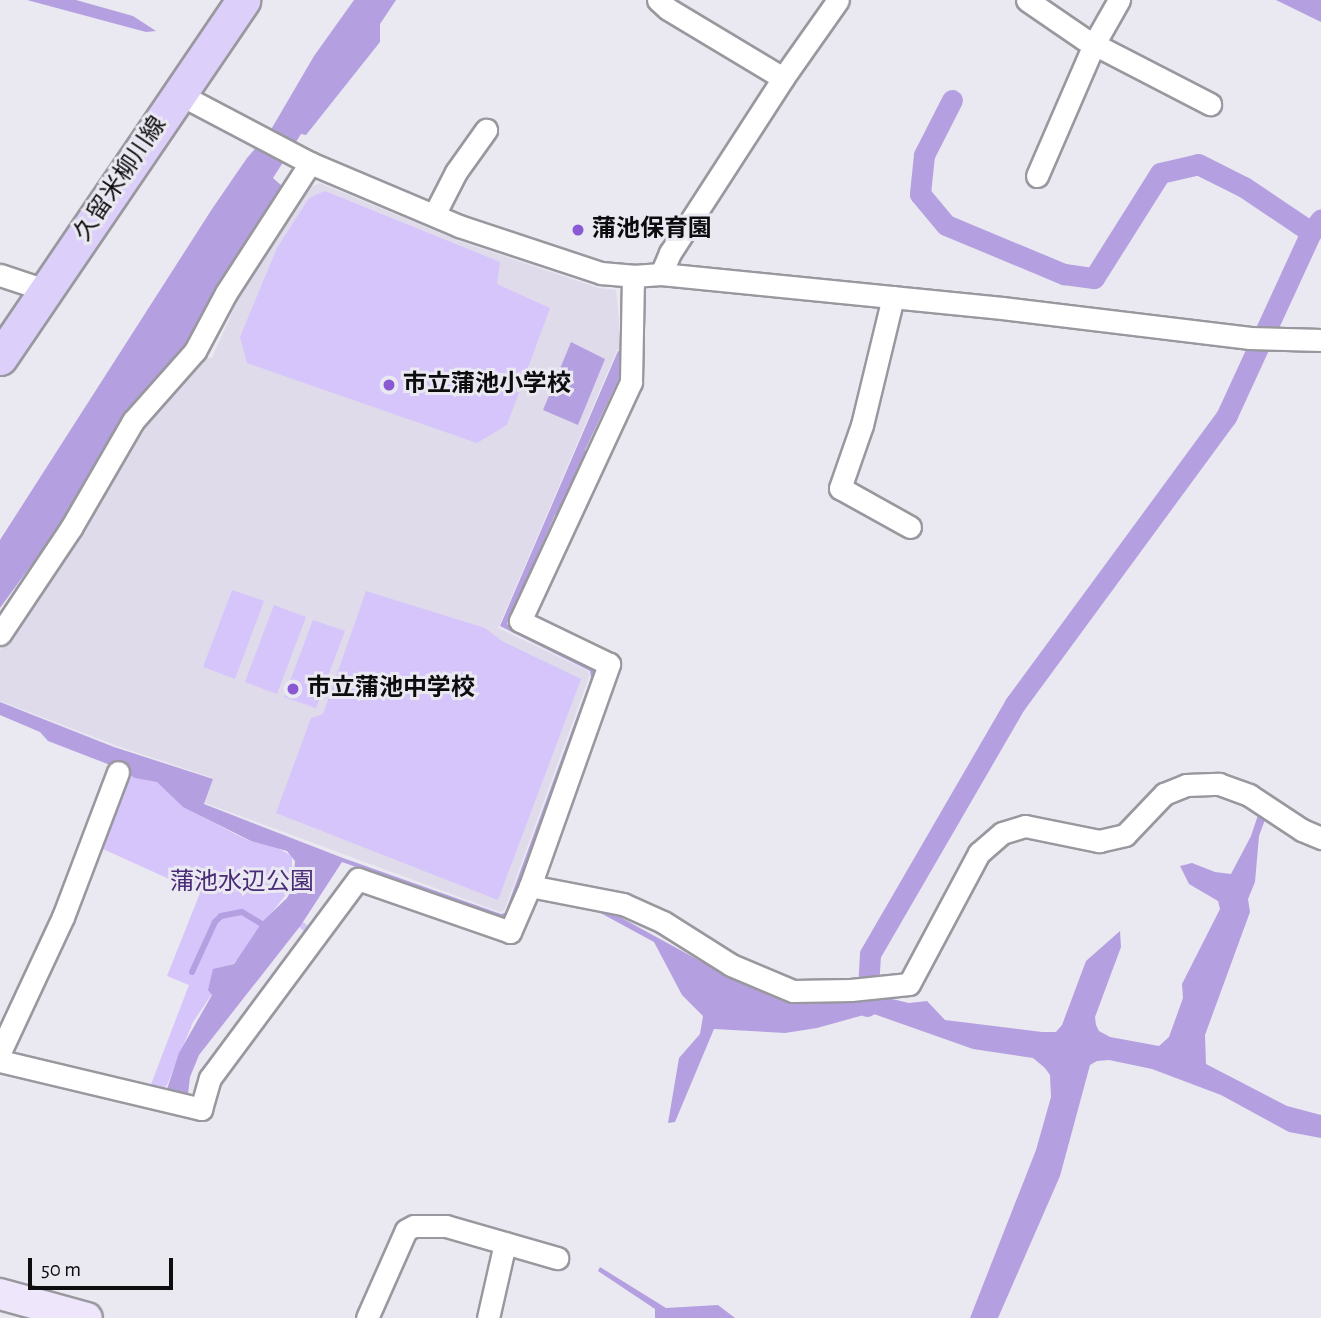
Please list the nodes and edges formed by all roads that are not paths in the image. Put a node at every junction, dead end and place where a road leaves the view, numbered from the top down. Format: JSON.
{"nodes":[{"id":1,"x":243,"y":0,"type":"edge"},
{"id":2,"x":658,"y":0,"type":"edge"},
{"id":3,"x":838,"y":0,"type":"edge"},
{"id":4,"x":1027,"y":0,"type":"edge"},
{"id":5,"x":1119,"y":0,"type":"edge"},
{"id":6,"x":1094,"y":44,"type":"junction"},
{"id":7,"x":783,"y":78,"type":"junction"},
{"id":8,"x":179,"y":94,"type":"junction"},
{"id":9,"x":1210,"y":104,"type":"dead end"},
{"id":10,"x":485,"y":130,"type":"dead end"},
{"id":11,"x":302,"y":159,"type":"junction"},
{"id":12,"x":1037,"y":176,"type":"dead end"},
{"id":13,"x":434,"y":215,"type":"junction"},
{"id":14,"x":661,"y":274,"type":"junction"},
{"id":15,"x":0,"y":275,"type":"edge"},
{"id":16,"x":633,"y":276,"type":"junction"},
{"id":17,"x":45,"y":290,"type":"junction"},
{"id":18,"x":893,"y":297,"type":"junction"},
{"id":19,"x":1321,"y":340,"type":"edge"},
{"id":20,"x":0,"y":358,"type":"edge"},
{"id":21,"x":910,"y":527,"type":"dead end"},
{"id":22,"x":0,"y":634,"type":"edge"},
{"id":23,"x":118,"y":772,"type":"dead end"},
{"id":24,"x":1321,"y":838,"type":"edge"},
{"id":25,"x":530,"y":886,"type":"junction"},
{"id":26,"x":0,"y":1052,"type":"edge"},
{"id":27,"x":0,"y":1061,"type":"edge"},
{"id":28,"x":505,"y":1243,"type":"junction"},
{"id":29,"x":556,"y":1258,"type":"dead end"},
{"id":30,"x":0,"y":1294,"type":"edge"},
{"id":31,"x":87,"y":1318,"type":"edge"},
{"id":32,"x":367,"y":1318,"type":"edge"},
{"id":33,"x":488,"y":1318,"type":"edge"}],
"edges":[{"from":1,"to":8,"type":"main road","name":"久留米柳川線"},
{"from":2,"to":7,"type":"street"},
{"from":3,"to":7,"type":"street"},
{"from":4,"to":6,"type":"street"},
{"from":5,"to":6,"type":"street"},
{"from":6,"to":9,"type":"street"},
{"from":6,"to":12,"type":"street"},
{"from":7,"to":14,"type":"street"},
{"from":8,"to":11,"type":"street"},
{"from":8,"to":17,"type":"main road","name":"久留米柳川線"},
{"from":10,"to":13,"type":"street"},
{"from":11,"to":13,"type":"street"},
{"from":11,"to":22,"type":"street"},
{"from":13,"to":16,"type":"street"},
{"from":14,"to":16,"type":"street"},
{"from":14,"to":18,"type":"street"},
{"from":15,"to":17,"type":"street"},
{"from":16,"to":25,"type":"street"},
{"from":17,"to":20,"type":"main road","name":"久留米柳川線"},
{"from":18,"to":19,"type":"street"},
{"from":18,"to":21,"type":"street"},
{"from":23,"to":26,"type":"street"},
{"from":24,"to":25,"type":"street"},
{"from":25,"to":27,"type":"street"},
{"from":28,"to":29,"type":"street"},
{"from":28,"to":32,"type":"street"},
{"from":28,"to":33,"type":"street"},
{"from":30,"to":31,"type":"main road"}]}
